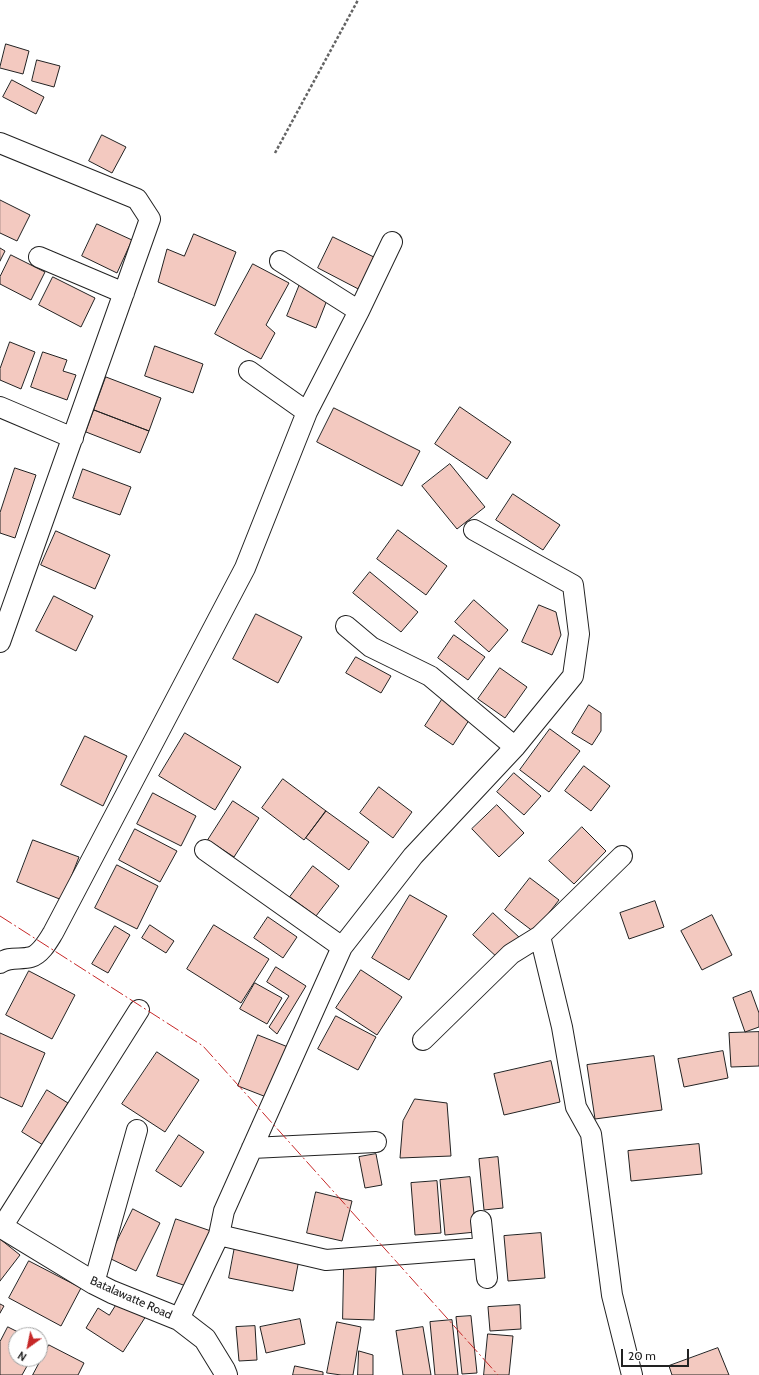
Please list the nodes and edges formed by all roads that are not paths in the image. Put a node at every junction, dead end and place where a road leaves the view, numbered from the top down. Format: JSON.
{"nodes":[{"id":1,"x":0,"y":143,"type":"edge"},
{"id":2,"x":392,"y":242,"type":"dead end"},
{"id":3,"x":40,"y":257,"type":"dead end"},
{"id":4,"x":280,"y":261,"type":"dead end"},
{"id":5,"x":124,"y":293,"type":"junction"},
{"id":6,"x":359,"y":311,"type":"junction"},
{"id":7,"x":249,"y":372,"type":"dead end"},
{"id":8,"x":0,"y":407,"type":"edge"},
{"id":9,"x":307,"y":412,"type":"junction"},
{"id":10,"x":72,"y":438,"type":"junction"},
{"id":11,"x":474,"y":530,"type":"dead end"},
{"id":12,"x":346,"y":626,"type":"dead end"},
{"id":13,"x":0,"y":642,"type":"edge"},
{"id":14,"x":515,"y":747,"type":"junction"},
{"id":15,"x":205,"y":850,"type":"dead end"},
{"id":16,"x":622,"y":856,"type":"dead end"},
{"id":17,"x":540,"y":936,"type":"junction"},
{"id":18,"x":342,"y":947,"type":"junction"},
{"id":19,"x":0,"y":963,"type":"edge"},
{"id":20,"x":139,"y":1010,"type":"dead end"},
{"id":21,"x":423,"y":1040,"type":"dead end"},
{"id":22,"x":137,"y":1130,"type":"dead end"},
{"id":23,"x":376,"y":1142,"type":"dead end"},
{"id":24,"x":252,"y":1148,"type":"junction"},
{"id":25,"x":481,"y":1221,"type":"dead end"},
{"id":26,"x":1,"y":1226,"type":"edge"},
{"id":27,"x":219,"y":1235,"type":"junction"},
{"id":28,"x":483,"y":1248,"type":"junction"},
{"id":29,"x":487,"y":1278,"type":"dead end"},
{"id":30,"x":94,"y":1283,"type":"junction"},
{"id":31,"x":179,"y":1319,"type":"junction"},
{"id":32,"x":226,"y":1375,"type":"edge"},
{"id":33,"x":632,"y":1375,"type":"edge"}],
"edges":[{"from":1,"to":5,"type":"street"},
{"from":2,"to":6,"type":"street"},
{"from":3,"to":5,"type":"street"},
{"from":4,"to":6,"type":"street"},
{"from":5,"to":10,"type":"street"},
{"from":6,"to":9,"type":"street"},
{"from":7,"to":9,"type":"street"},
{"from":8,"to":10,"type":"street"},
{"from":9,"to":19,"type":"street"},
{"from":10,"to":13,"type":"street"},
{"from":11,"to":14,"type":"street"},
{"from":12,"to":14,"type":"street"},
{"from":14,"to":18,"type":"street"},
{"from":15,"to":18,"type":"street"},
{"from":16,"to":17,"type":"street"},
{"from":17,"to":21,"type":"street"},
{"from":17,"to":33,"type":"street"},
{"from":18,"to":24,"type":"street"},
{"from":20,"to":26,"type":"street"},
{"from":22,"to":30,"type":"street"},
{"from":23,"to":24,"type":"street"},
{"from":24,"to":27,"type":"street"},
{"from":25,"to":28,"type":"street"},
{"from":26,"to":30,"type":"street","name":"Batalawatte Road"},
{"from":27,"to":28,"type":"street"},
{"from":27,"to":31,"type":"street"},
{"from":28,"to":29,"type":"street"},
{"from":30,"to":31,"type":"street","name":"Batalawatte Road"},
{"from":31,"to":32,"type":"street","name":"Batalawatte Road"}]}
